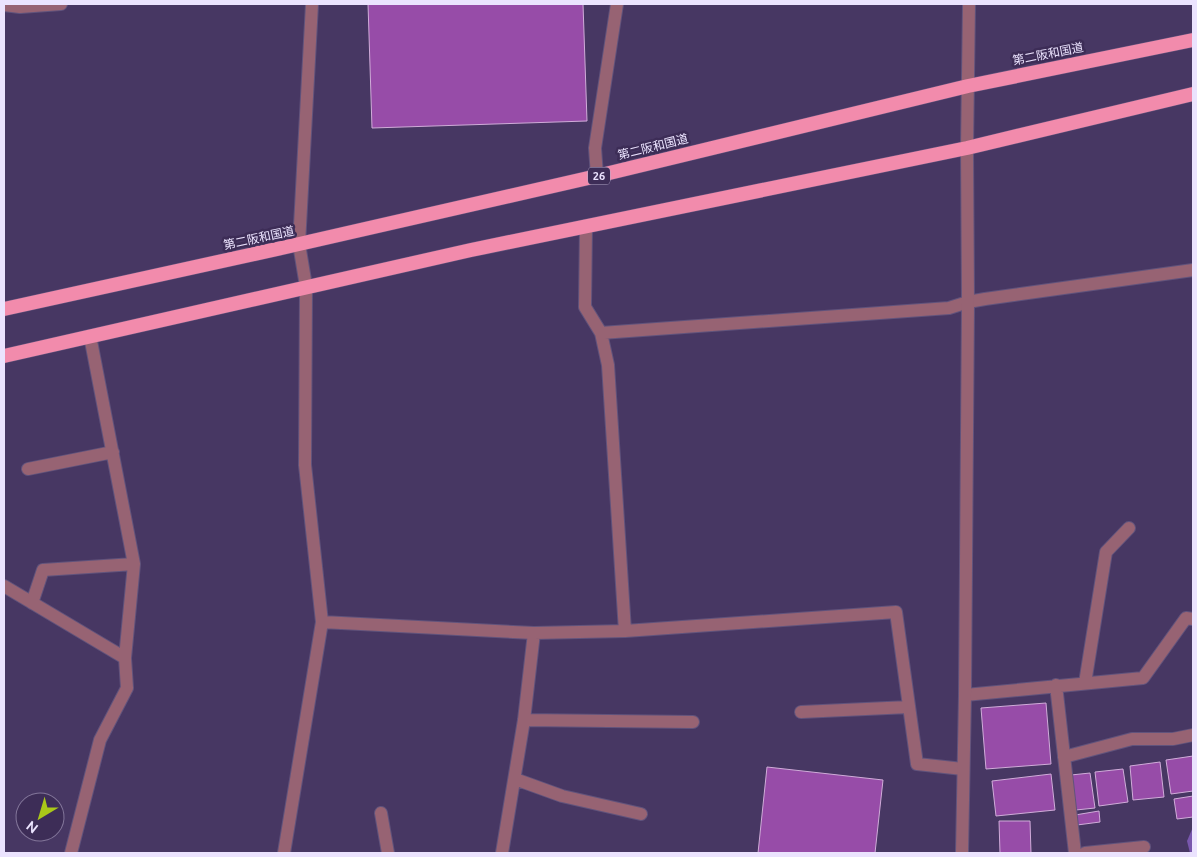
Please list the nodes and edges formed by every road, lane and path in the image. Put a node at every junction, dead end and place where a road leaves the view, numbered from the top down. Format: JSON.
{"nodes":[{"id":1,"x":61,"y":4,"type":"edge"},
{"id":2,"x":312,"y":4,"type":"edge"},
{"id":3,"x":618,"y":4,"type":"edge"},
{"id":4,"x":969,"y":4,"type":"edge"},
{"id":5,"x":4,"y":5,"type":"edge"},
{"id":6,"x":1193,"y":40,"type":"edge"},
{"id":7,"x":968,"y":86,"type":"junction"},
{"id":8,"x":1193,"y":94,"type":"edge"},
{"id":9,"x":967,"y":148,"type":"junction"},
{"id":10,"x":597,"y":176,"type":"junction"},
{"id":11,"x":586,"y":226,"type":"junction"},
{"id":12,"x":299,"y":244,"type":"junction"},
{"id":13,"x":1193,"y":270,"type":"edge"},
{"id":14,"x":306,"y":286,"type":"junction"},
{"id":15,"x":968,"y":302,"type":"junction"},
{"id":16,"x":4,"y":309,"type":"edge"},
{"id":17,"x":601,"y":333,"type":"junction"},
{"id":18,"x":90,"y":336,"type":"junction"},
{"id":19,"x":4,"y":356,"type":"edge"},
{"id":20,"x":113,"y":452,"type":"junction"},
{"id":21,"x":28,"y":469,"type":"dead end"},
{"id":22,"x":1129,"y":528,"type":"dead end"},
{"id":23,"x":134,"y":564,"type":"junction"},
{"id":24,"x":4,"y":586,"type":"edge"},
{"id":25,"x":32,"y":603,"type":"junction"},
{"id":26,"x":1193,"y":619,"type":"edge"},
{"id":27,"x":322,"y":622,"type":"junction"},
{"id":28,"x":625,"y":632,"type":"junction"},
{"id":29,"x":534,"y":633,"type":"junction"},
{"id":30,"x":125,"y":658,"type":"junction"},
{"id":31,"x":1085,"y":683,"type":"junction"},
{"id":32,"x":1056,"y":685,"type":"junction"},
{"id":33,"x":965,"y":695,"type":"junction"},
{"id":34,"x":909,"y":707,"type":"junction"},
{"id":35,"x":801,"y":712,"type":"dead end"},
{"id":36,"x":524,"y":720,"type":"junction"},
{"id":37,"x":692,"y":722,"type":"dead end"},
{"id":38,"x":1193,"y":735,"type":"edge"},
{"id":39,"x":1064,"y":757,"type":"junction"},
{"id":40,"x":963,"y":769,"type":"junction"},
{"id":41,"x":515,"y":779,"type":"junction"},
{"id":42,"x":381,"y":813,"type":"dead end"},
{"id":43,"x":641,"y":814,"type":"dead end"},
{"id":44,"x":1144,"y":847,"type":"dead end"},
{"id":45,"x":71,"y":853,"type":"edge"},
{"id":46,"x":284,"y":853,"type":"edge"},
{"id":47,"x":388,"y":853,"type":"edge"},
{"id":48,"x":502,"y":853,"type":"edge"},
{"id":49,"x":962,"y":853,"type":"edge"},
{"id":50,"x":1075,"y":853,"type":"edge"},
{"id":51,"x":1085,"y":853,"type":"edge"}],
"edges":[{"from":1,"to":5,"type":"street"},
{"from":2,"to":12,"type":"street"},
{"from":3,"to":10,"type":"street"},
{"from":4,"to":7,"type":"street"},
{"from":6,"to":7,"type":"highway","name":"第二阪和国道","number":"26"},
{"from":7,"to":9,"type":"street"},
{"from":7,"to":10,"type":"highway","name":"第二阪和国道","number":"26"},
{"from":8,"to":9,"type":"highway"},
{"from":9,"to":11,"type":"highway"},
{"from":9,"to":15,"type":"street"},
{"from":10,"to":12,"type":"highway","name":"第二阪和国道","number":"26"},
{"from":11,"to":14,"type":"highway"},
{"from":11,"to":17,"type":"street"},
{"from":12,"to":14,"type":"street"},
{"from":12,"to":16,"type":"highway","name":"第二阪和国道","number":"26"},
{"from":13,"to":15,"type":"street"},
{"from":14,"to":18,"type":"highway"},
{"from":14,"to":27,"type":"street"},
{"from":15,"to":17,"type":"street"},
{"from":15,"to":33,"type":"street"},
{"from":17,"to":28,"type":"street"},
{"from":18,"to":19,"type":"highway"},
{"from":18,"to":20,"type":"street"},
{"from":20,"to":21,"type":"street"},
{"from":20,"to":23,"type":"street"},
{"from":22,"to":31,"type":"street"},
{"from":23,"to":25,"type":"street"},
{"from":23,"to":30,"type":"street"},
{"from":24,"to":25,"type":"street"},
{"from":25,"to":30,"type":"street"},
{"from":26,"to":31,"type":"street"},
{"from":27,"to":29,"type":"street"},
{"from":27,"to":46,"type":"street"},
{"from":28,"to":29,"type":"street"},
{"from":28,"to":34,"type":"street"},
{"from":29,"to":36,"type":"street"},
{"from":30,"to":45,"type":"street"},
{"from":31,"to":32,"type":"street"},
{"from":32,"to":33,"type":"street"},
{"from":32,"to":39,"type":"street"},
{"from":33,"to":40,"type":"street"},
{"from":34,"to":35,"type":"street"},
{"from":34,"to":40,"type":"street"},
{"from":36,"to":37,"type":"street"},
{"from":36,"to":41,"type":"street"},
{"from":38,"to":39,"type":"street"},
{"from":39,"to":50,"type":"street"},
{"from":40,"to":49,"type":"street"},
{"from":41,"to":43,"type":"street"},
{"from":41,"to":48,"type":"street"},
{"from":42,"to":47,"type":"street"},
{"from":44,"to":51,"type":"street"}]}
